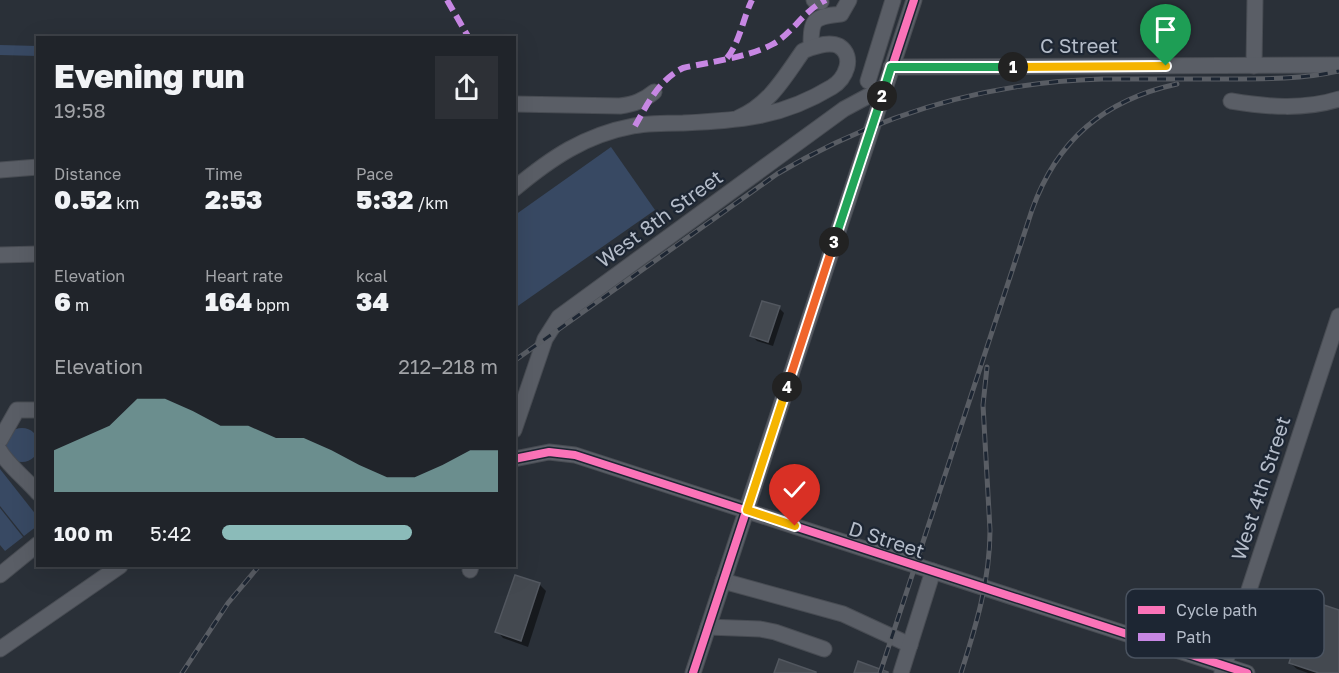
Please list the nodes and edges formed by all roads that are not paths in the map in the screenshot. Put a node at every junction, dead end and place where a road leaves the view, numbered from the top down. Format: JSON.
{"nodes":[{"id":1,"x":849,"y":0,"type":"edge"},
{"id":2,"x":893,"y":0,"type":"edge"},
{"id":3,"x":914,"y":0,"type":"edge"},
{"id":4,"x":1255,"y":0,"type":"edge"},
{"id":5,"x":811,"y":47,"type":"junction"},
{"id":6,"x":1339,"y":65,"type":"edge"},
{"id":7,"x":1254,"y":66,"type":"junction"},
{"id":8,"x":891,"y":67,"type":"junction"},
{"id":9,"x":868,"y":81,"type":"dead end"},
{"id":10,"x":885,"y":87,"type":"junction"},
{"id":11,"x":654,"y":92,"type":"dead end"},
{"id":12,"x":1339,"y":99,"type":"edge"},
{"id":13,"x":1231,"y":101,"type":"dead end"},
{"id":14,"x":516,"y":104,"type":"edge"},
{"id":15,"x":738,"y":118,"type":"junction"},
{"id":16,"x":36,"y":167,"type":"edge"},
{"id":17,"x":0,"y":170,"type":"edge"},
{"id":18,"x":516,"y":187,"type":"edge"},
{"id":19,"x":36,"y":254,"type":"edge"},
{"id":20,"x":0,"y":255,"type":"edge"},
{"id":21,"x":1339,"y":316,"type":"edge"},
{"id":22,"x":36,"y":410,"type":"edge"},
{"id":23,"x":516,"y":424,"type":"edge"},
{"id":24,"x":0,"y":440,"type":"edge"},
{"id":25,"x":0,"y":451,"type":"edge"},
{"id":26,"x":516,"y":459,"type":"edge"},
{"id":27,"x":36,"y":491,"type":"edge"},
{"id":28,"x":747,"y":510,"type":"junction"},
{"id":29,"x":36,"y":546,"type":"edge"},
{"id":30,"x":119,"y":567,"type":"edge"},
{"id":31,"x":933,"y":571,"type":"junction"},
{"id":32,"x":0,"y":575,"type":"edge"},
{"id":33,"x":723,"y":581,"type":"junction"},
{"id":34,"x":1249,"y":589,"type":"edge"},
{"id":35,"x":708,"y":627,"type":"junction"},
{"id":36,"x":1126,"y":636,"type":"edge"},
{"id":37,"x":910,"y":645,"type":"junction"},
{"id":38,"x":824,"y":649,"type":"dead end"},
{"id":39,"x":0,"y":650,"type":"edge"},
{"id":40,"x":1190,"y":658,"type":"edge"},
{"id":41,"x":1223,"y":669,"type":"edge"},
{"id":42,"x":693,"y":673,"type":"edge"},
{"id":43,"x":901,"y":673,"type":"edge"},
{"id":44,"x":1247,"y":673,"type":"edge"}],
"edges":[{"from":1,"to":5,"type":"street"},
{"from":2,"to":9,"type":"street"},
{"from":3,"to":8,"type":"street"},
{"from":4,"to":7,"type":"street"},
{"from":5,"to":15,"type":"street"},
{"from":5,"to":15,"type":"street"},
{"from":6,"to":7,"type":"street","name":"C Street"},
{"from":7,"to":8,"type":"street","name":"C Street"},
{"from":8,"to":10,"type":"street"},
{"from":10,"to":23,"type":"street","name":"West 8th Street"},
{"from":10,"to":28,"type":"street"},
{"from":11,"to":14,"type":"street"},
{"from":12,"to":13,"type":"street"},
{"from":15,"to":18,"type":"street"},
{"from":16,"to":17,"type":"street"},
{"from":19,"to":20,"type":"street"},
{"from":21,"to":34,"type":"street","name":"West 4th Street"},
{"from":22,"to":24,"type":"street"},
{"from":25,"to":27,"type":"street"},
{"from":26,"to":28,"type":"street","name":"D Street"},
{"from":28,"to":31,"type":"street","name":"D Street"},
{"from":28,"to":33,"type":"street"},
{"from":29,"to":32,"type":"street"},
{"from":30,"to":39,"type":"street"},
{"from":31,"to":36,"type":"street","name":"D Street"},
{"from":31,"to":37,"type":"street"},
{"from":33,"to":35,"type":"street"},
{"from":33,"to":37,"type":"street"},
{"from":35,"to":38,"type":"street"},
{"from":35,"to":42,"type":"street"},
{"from":37,"to":43,"type":"street"},
{"from":40,"to":41,"type":"street","name":"D Street"},
{"from":41,"to":44,"type":"street","name":"D Street"}]}
